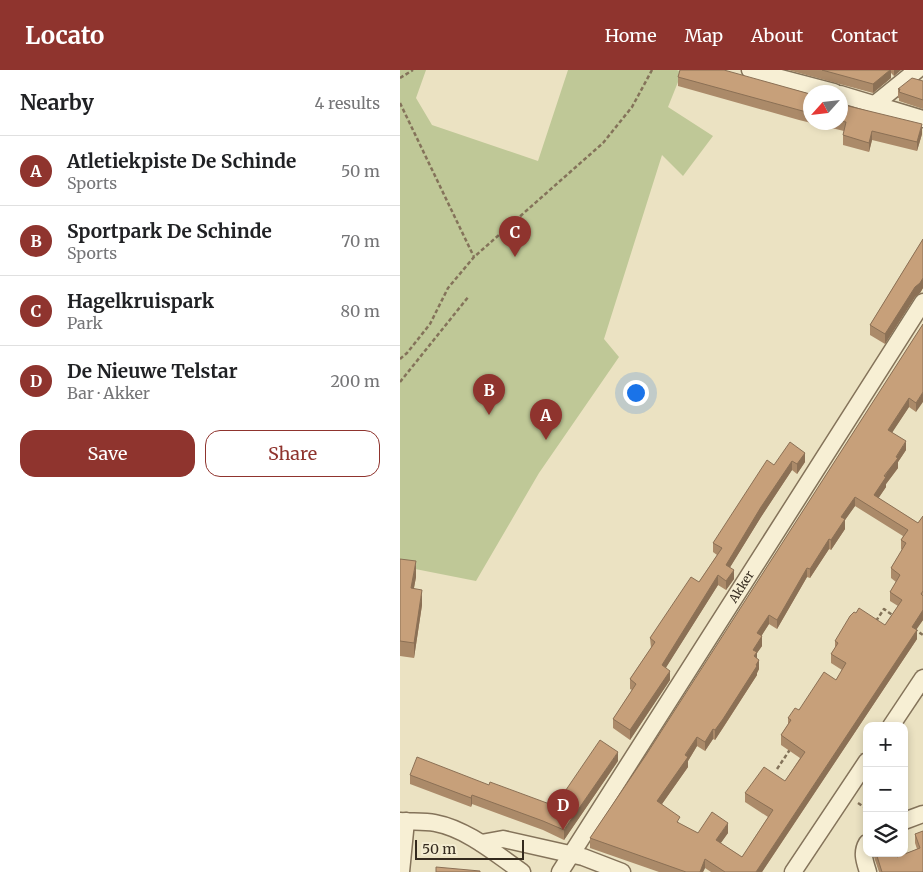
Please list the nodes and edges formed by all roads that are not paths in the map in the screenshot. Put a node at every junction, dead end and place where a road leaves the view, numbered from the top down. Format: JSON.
{"nodes":[{"id":1,"x":750,"y":70,"type":"edge"},
{"id":2,"x":917,"y":70,"type":"edge"},
{"id":3,"x":807,"y":85,"type":"edge"},
{"id":4,"x":848,"y":96,"type":"edge"},
{"id":5,"x":875,"y":104,"type":"junction"},
{"id":6,"x":923,"y":119,"type":"edge"},
{"id":7,"x":923,"y":302,"type":"edge"},
{"id":8,"x":923,"y":678,"type":"edge"},
{"id":9,"x":894,"y":722,"type":"edge"},
{"id":10,"x":863,"y":767,"type":"edge"},
{"id":11,"x":923,"y":814,"type":"edge"},
{"id":12,"x":908,"y":820,"type":"edge"},
{"id":13,"x":403,"y":821,"type":"edge"},
{"id":14,"x":480,"y":843,"type":"junction"},
{"id":15,"x":572,"y":855,"type":"junction"},
{"id":16,"x":864,"y":857,"type":"edge"},
{"id":17,"x":401,"y":872,"type":"edge"},
{"id":18,"x":522,"y":872,"type":"edge"},
{"id":19,"x":560,"y":872,"type":"edge"},
{"id":20,"x":622,"y":872,"type":"edge"},
{"id":21,"x":793,"y":872,"type":"edge"},
{"id":22,"x":868,"y":872,"type":"edge"}],
"edges":[{"from":1,"to":3,"type":"street"},
{"from":2,"to":5,"type":"street"},
{"from":4,"to":5,"type":"street"},
{"from":5,"to":6,"type":"street"},
{"from":7,"to":15,"type":"street","name":"Akker"},
{"from":8,"to":9,"type":"street"},
{"from":10,"to":21,"type":"street"},
{"from":11,"to":12,"type":"street"},
{"from":13,"to":14,"type":"street"},
{"from":13,"to":17,"type":"street"},
{"from":14,"to":15,"type":"street"},
{"from":14,"to":18,"type":"street"},
{"from":15,"to":19,"type":"street","name":"Akker"},
{"from":15,"to":20,"type":"street"},
{"from":16,"to":22,"type":"street"}]}
